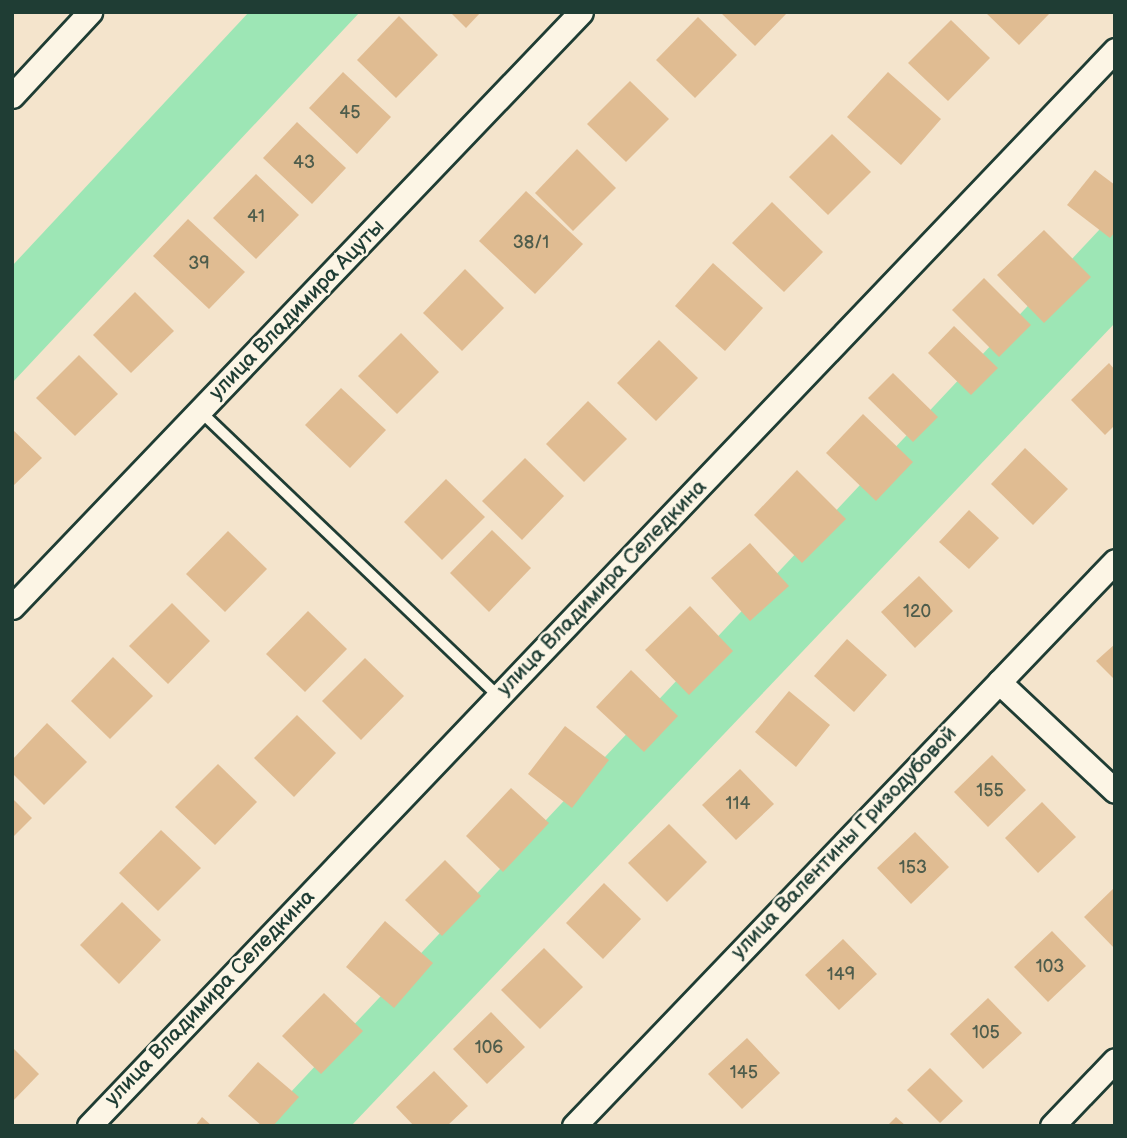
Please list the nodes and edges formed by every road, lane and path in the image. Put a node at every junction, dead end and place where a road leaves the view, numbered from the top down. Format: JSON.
{"nodes":[{"id":1,"x":90,"y":12,"type":"edge"},
{"id":2,"x":582,"y":12,"type":"edge"},
{"id":3,"x":1115,"y":50,"type":"edge"},
{"id":4,"x":12,"y":96,"type":"edge"},
{"id":5,"x":200,"y":411,"type":"junction"},
{"id":6,"x":1115,"y":561,"type":"edge"},
{"id":7,"x":12,"y":607,"type":"edge"},
{"id":8,"x":999,"y":682,"type":"junction"},
{"id":9,"x":498,"y":696,"type":"junction"},
{"id":10,"x":1115,"y":791,"type":"edge"},
{"id":11,"x":1115,"y":1060,"type":"edge"},
{"id":12,"x":89,"y":1126,"type":"edge"},
{"id":13,"x":574,"y":1126,"type":"edge"},
{"id":14,"x":1052,"y":1126,"type":"edge"}],
"edges":[{"from":1,"to":4,"type":"street"},
{"from":2,"to":5,"type":"street","name":"улица Владимира Ацуты"},
{"from":3,"to":9,"type":"street","name":"улица Владимира Селедкина"},
{"from":5,"to":7,"type":"street","name":"улица Владимира Ацуты"},
{"from":5,"to":9,"type":"lane"},
{"from":6,"to":8,"type":"street","name":"улица Валентины Гризодубовой"},
{"from":8,"to":10,"type":"street"},
{"from":8,"to":13,"type":"street","name":"улица Валентины Гризодубовой"},
{"from":9,"to":12,"type":"street","name":"улица Владимира Селедкина"},
{"from":11,"to":14,"type":"street"}]}
